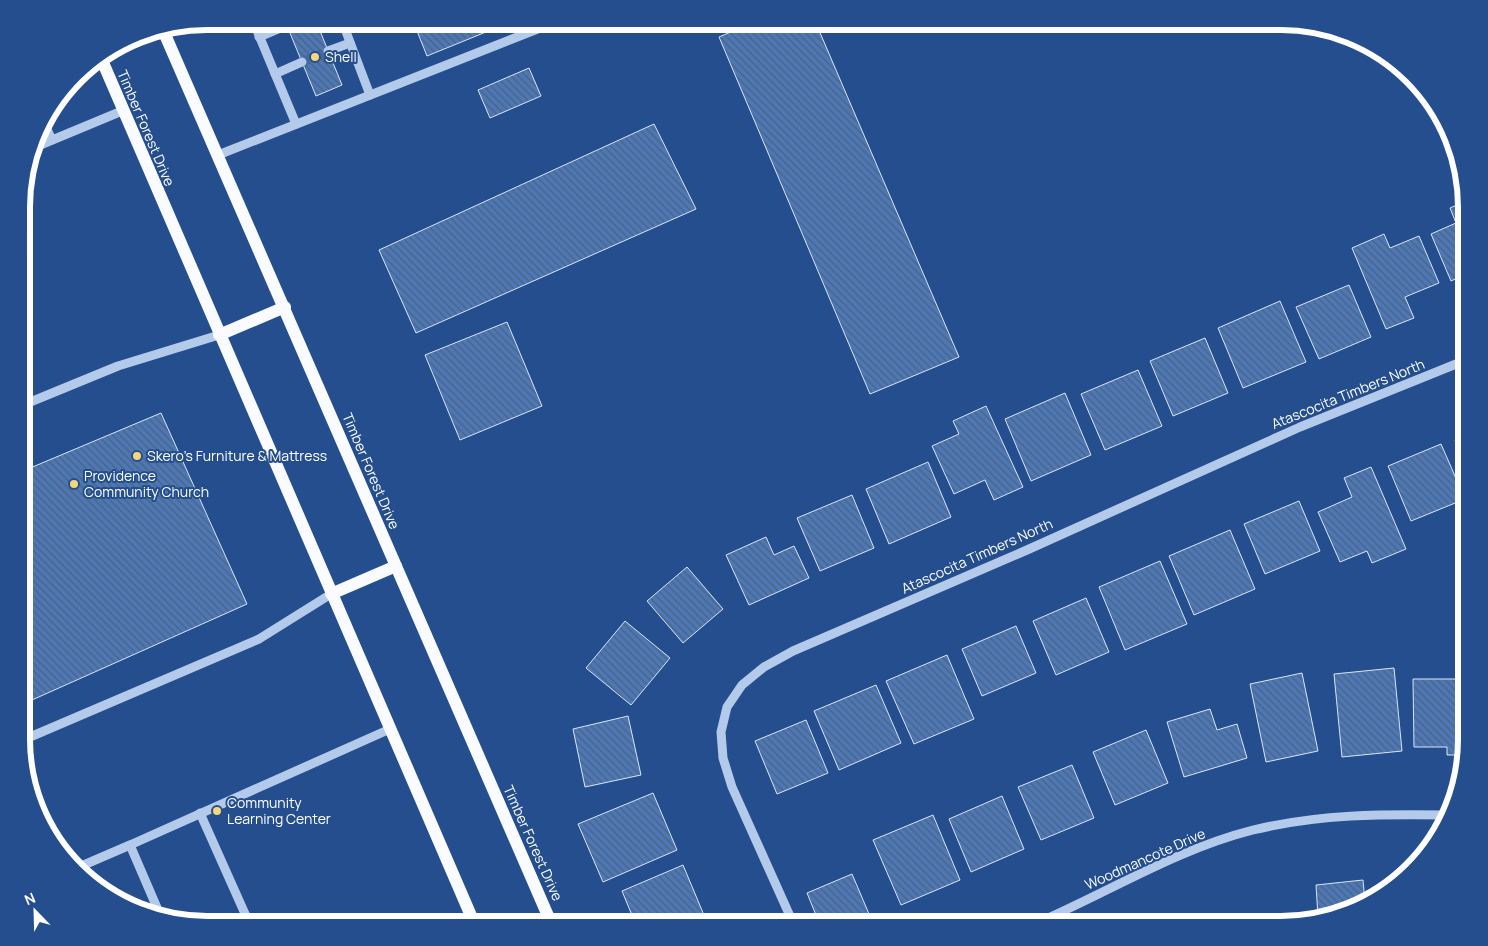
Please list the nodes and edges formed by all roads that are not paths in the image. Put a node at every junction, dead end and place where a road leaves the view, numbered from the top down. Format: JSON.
{"nodes":[{"id":1,"x":256,"y":30,"type":"edge"},
{"id":2,"x":275,"y":30,"type":"edge"},
{"id":3,"x":345,"y":30,"type":"edge"},
{"id":4,"x":535,"y":30,"type":"edge"},
{"id":5,"x":165,"y":35,"type":"edge"},
{"id":6,"x":259,"y":37,"type":"junction"},
{"id":7,"x":350,"y":43,"type":"junction"},
{"id":8,"x":328,"y":51,"type":"tunnel mouth"},
{"id":9,"x":302,"y":62,"type":"tunnel mouth"},
{"id":10,"x":103,"y":64,"type":"edge"},
{"id":11,"x":275,"y":74,"type":"junction"},
{"id":12,"x":370,"y":95,"type":"junction"},
{"id":13,"x":122,"y":111,"type":"junction"},
{"id":14,"x":296,"y":124,"type":"junction"},
{"id":15,"x":47,"y":130,"type":"edge"},
{"id":16,"x":52,"y":140,"type":"junction"},
{"id":17,"x":41,"y":145,"type":"edge"},
{"id":18,"x":218,"y":155,"type":"junction"},
{"id":19,"x":285,"y":307,"type":"junction"},
{"id":20,"x":219,"y":335,"type":"junction"},
{"id":21,"x":1458,"y":363,"type":"edge"},
{"id":22,"x":30,"y":401,"type":"edge"},
{"id":23,"x":396,"y":566,"type":"junction"},
{"id":24,"x":331,"y":594,"type":"junction"},
{"id":25,"x":390,"y":729,"type":"junction"},
{"id":26,"x":30,"y":737,"type":"edge"},
{"id":27,"x":200,"y":813,"type":"junction"},
{"id":28,"x":1441,"y":815,"type":"edge"},
{"id":29,"x":130,"y":845,"type":"junction"},
{"id":30,"x":83,"y":865,"type":"edge"},
{"id":31,"x":158,"y":909,"type":"edge"},
{"id":32,"x":246,"y":916,"type":"edge"},
{"id":33,"x":471,"y":916,"type":"edge"},
{"id":34,"x":548,"y":916,"type":"edge"},
{"id":35,"x":790,"y":916,"type":"edge"},
{"id":36,"x":1052,"y":916,"type":"edge"}],
"edges":[{"from":1,"to":6,"type":"street"},
{"from":2,"to":6,"type":"street"},
{"from":3,"to":7,"type":"street"},
{"from":4,"to":12,"type":"street"},
{"from":5,"to":18,"type":"main road","name":"Timber Forest Drive"},
{"from":6,"to":11,"type":"street"},
{"from":7,"to":8,"type":"street"},
{"from":7,"to":12,"type":"street"},
{"from":9,"to":11,"type":"street"},
{"from":10,"to":13,"type":"main road","name":"Timber Forest Drive"},
{"from":11,"to":14,"type":"street"},
{"from":12,"to":14,"type":"street"},
{"from":13,"to":16,"type":"street"},
{"from":13,"to":20,"type":"main road","name":"Timber Forest Drive"},
{"from":14,"to":18,"type":"street"},
{"from":15,"to":16,"type":"street"},
{"from":16,"to":17,"type":"street"},
{"from":18,"to":19,"type":"main road","name":"Timber Forest Drive"},
{"from":19,"to":20,"type":"main road"},
{"from":19,"to":23,"type":"main road","name":"Timber Forest Drive"},
{"from":20,"to":22,"type":"street"},
{"from":20,"to":24,"type":"main road","name":"Timber Forest Drive"},
{"from":21,"to":35,"type":"street","name":"Atascocita Timbers North"},
{"from":23,"to":24,"type":"main road"},
{"from":23,"to":34,"type":"main road","name":"Timber Forest Drive"},
{"from":24,"to":25,"type":"main road","name":"Timber Forest Drive"},
{"from":24,"to":26,"type":"street"},
{"from":25,"to":27,"type":"street"},
{"from":25,"to":33,"type":"main road","name":"Timber Forest Drive"},
{"from":27,"to":29,"type":"street"},
{"from":27,"to":32,"type":"street"},
{"from":28,"to":36,"type":"street","name":"Woodmancote Drive"},
{"from":29,"to":30,"type":"street"},
{"from":29,"to":31,"type":"street"}]}
